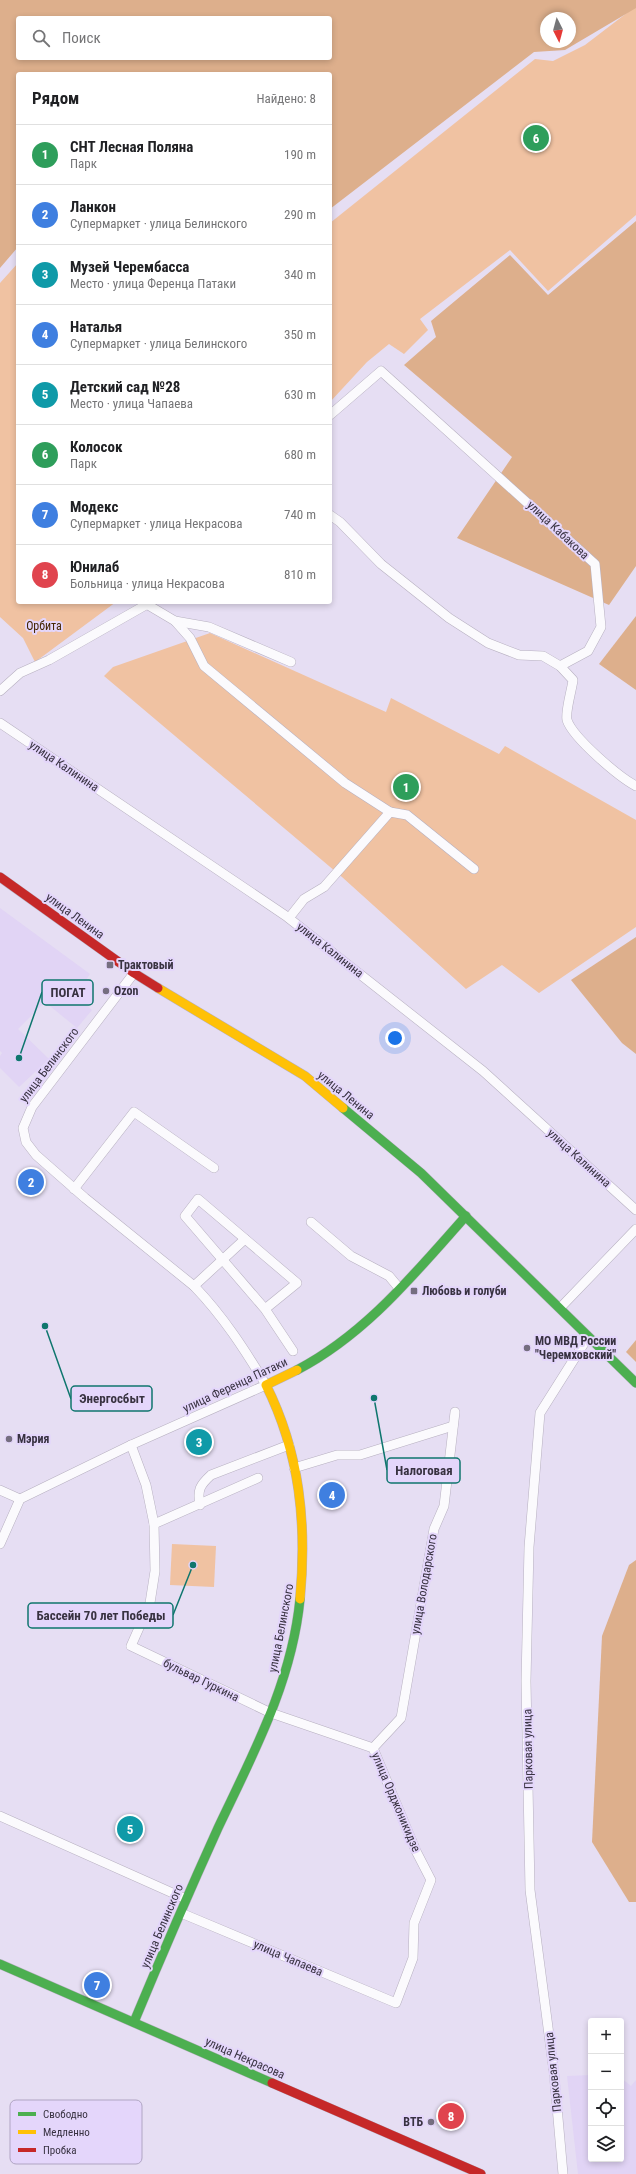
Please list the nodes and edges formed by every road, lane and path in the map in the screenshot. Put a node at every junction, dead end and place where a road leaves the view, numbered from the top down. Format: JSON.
{"nodes":[{"id":1,"x":332,"y":413,"type":"edge"},
{"id":2,"x":332,"y":516,"type":"edge"},
{"id":3,"x":149,"y":604,"type":"edge"},
{"id":4,"x":175,"y":621,"type":"junction"},
{"id":5,"x":291,"y":662,"type":"dead end"},
{"id":6,"x":560,"y":666,"type":"junction"},
{"id":7,"x":0,"y":691,"type":"edge"},
{"id":8,"x":0,"y":723,"type":"edge"},
{"id":9,"x":636,"y":786,"type":"edge"},
{"id":10,"x":390,"y":812,"type":"junction"},
{"id":11,"x":474,"y":869,"type":"dead end"},
{"id":12,"x":0,"y":877,"type":"edge"},
{"id":13,"x":289,"y":918,"type":"junction"},
{"id":14,"x":134,"y":973,"type":"junction"},
{"id":15,"x":214,"y":1168,"type":"dead end"},
{"id":16,"x":74,"y":1189,"type":"junction"},
{"id":17,"x":636,"y":1210,"type":"edge"},
{"id":18,"x":466,"y":1216,"type":"junction"},
{"id":19,"x":311,"y":1222,"type":"dead end"},
{"id":20,"x":636,"y":1229,"type":"edge"},
{"id":21,"x":245,"y":1239,"type":"junction"},
{"id":22,"x":223,"y":1260,"type":"junction"},
{"id":23,"x":194,"y":1286,"type":"junction"},
{"id":24,"x":399,"y":1288,"type":"junction"},
{"id":25,"x":560,"y":1308,"type":"junction"},
{"id":26,"x":264,"y":1309,"type":"junction"},
{"id":27,"x":588,"y":1337,"type":"junction"},
{"id":28,"x":293,"y":1352,"type":"dead end"},
{"id":29,"x":636,"y":1383,"type":"edge"},
{"id":30,"x":266,"y":1385,"type":"junction"},
{"id":31,"x":455,"y":1412,"type":"dead end"},
{"id":32,"x":453,"y":1426,"type":"junction"},
{"id":33,"x":131,"y":1445,"type":"junction"},
{"id":34,"x":289,"y":1445,"type":"junction"},
{"id":35,"x":294,"y":1468,"type":"junction"},
{"id":36,"x":258,"y":1478,"type":"dead end"},
{"id":37,"x":0,"y":1490,"type":"edge"},
{"id":38,"x":20,"y":1499,"type":"junction"},
{"id":39,"x":200,"y":1505,"type":"junction"},
{"id":40,"x":154,"y":1524,"type":"junction"},
{"id":41,"x":0,"y":1544,"type":"edge"},
{"id":42,"x":271,"y":1713,"type":"junction"},
{"id":43,"x":373,"y":1748,"type":"junction"},
{"id":44,"x":0,"y":1816,"type":"edge"},
{"id":45,"x":186,"y":1899,"type":"junction"},
{"id":46,"x":181,"y":1913,"type":"junction"},
{"id":47,"x":0,"y":1964,"type":"edge"},
{"id":48,"x":396,"y":2003,"type":"joint"},
{"id":49,"x":134,"y":2022,"type":"junction"},
{"id":50,"x":481,"y":2174,"type":"edge"},
{"id":51,"x":563,"y":2174,"type":"edge"}],
"edges":[{"from":1,"to":6,"type":"street","name":"улица Кабакова"},
{"from":2,"to":6,"type":"street"},
{"from":3,"to":4,"type":"street"},
{"from":3,"to":7,"type":"street"},
{"from":4,"to":5,"type":"street"},
{"from":4,"to":10,"type":"street"},
{"from":6,"to":9,"type":"street"},
{"from":8,"to":13,"type":"street","name":"улица Калинина"},
{"from":10,"to":11,"type":"street"},
{"from":10,"to":13,"type":"street"},
{"from":12,"to":14,"type":"main road","name":"улица Ленина"},
{"from":13,"to":17,"type":"street","name":"улица Калинина"},
{"from":14,"to":16,"type":"street","name":"улица Белинского"},
{"from":14,"to":18,"type":"main road","name":"улица Ленина"},
{"from":15,"to":16,"type":"street"},
{"from":16,"to":23,"type":"street","name":"улица Белинского"},
{"from":18,"to":24,"type":"main road","name":"улица Ференца Патаки"},
{"from":18,"to":25,"type":"main road","name":"улица Ленина"},
{"from":19,"to":24,"type":"street"},
{"from":20,"to":25,"type":"street"},
{"from":21,"to":22,"type":"street"},
{"from":21,"to":22,"type":"street"},
{"from":21,"to":26,"type":"street"},
{"from":22,"to":23,"type":"street"},
{"from":22,"to":26,"type":"street"},
{"from":23,"to":30,"type":"street","name":"улица Белинского"},
{"from":24,"to":30,"type":"main road","name":"улица Ференца Патаки"},
{"from":25,"to":27,"type":"main road","name":"улица Ленина"},
{"from":26,"to":28,"type":"street"},
{"from":27,"to":29,"type":"main road","name":"улица Ленина"},
{"from":27,"to":51,"type":"street","name":"Парковая улица"},
{"from":30,"to":33,"type":"street","name":"улица Ференца Патаки"},
{"from":30,"to":34,"type":"main road","name":"улица Белинского"},
{"from":31,"to":32,"type":"street","name":"улица Володарского"},
{"from":32,"to":35,"type":"street"},
{"from":32,"to":43,"type":"street","name":"улица Володарского"},
{"from":33,"to":38,"type":"street","name":"улица Ференца Патаки"},
{"from":33,"to":40,"type":"street"},
{"from":34,"to":35,"type":"main road","name":"улица Белинского"},
{"from":34,"to":39,"type":"street"},
{"from":35,"to":42,"type":"main road","name":"улица Белинского"},
{"from":36,"to":39,"type":"street"},
{"from":37,"to":38,"type":"street"},
{"from":38,"to":41,"type":"street"},
{"from":39,"to":40,"type":"street"},
{"from":40,"to":42,"type":"street","name":"бульвар Гуркина"},
{"from":42,"to":43,"type":"street","name":"улица Орджоникидзе"},
{"from":42,"to":45,"type":"main road","name":"улица Белинского"},
{"from":43,"to":48,"type":"street","name":"улица Орджоникидзе"},
{"from":44,"to":45,"type":"street"},
{"from":45,"to":46,"type":"main road","name":"улица Белинского"},
{"from":46,"to":48,"type":"street","name":"улица Чапаева"},
{"from":46,"to":49,"type":"main road","name":"улица Белинского"},
{"from":47,"to":49,"type":"main road","name":"улица Некрасова"},
{"from":49,"to":50,"type":"main road","name":"улица Некрасова"}]}
